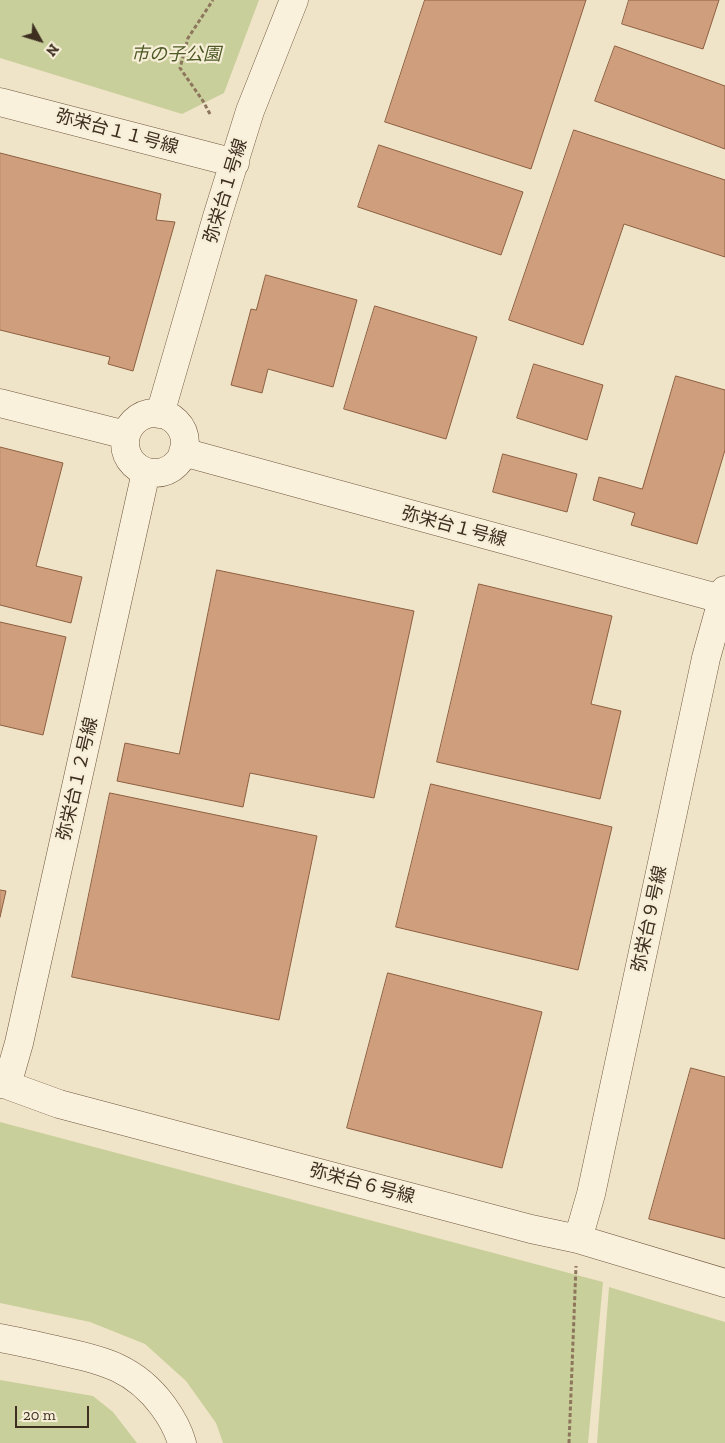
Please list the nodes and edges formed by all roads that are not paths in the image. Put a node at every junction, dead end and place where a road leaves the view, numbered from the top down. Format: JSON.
{"nodes":[{"id":1,"x":294,"y":0,"type":"edge"},
{"id":2,"x":0,"y":102,"type":"edge"},
{"id":3,"x":235,"y":162,"type":"junction"},
{"id":4,"x":0,"y":403,"type":"edge"},
{"id":5,"x":160,"y":414,"type":"junction"},
{"id":6,"x":126,"y":435,"type":"junction"},
{"id":7,"x":183,"y":452,"type":"junction"},
{"id":8,"x":146,"y":472,"type":"junction"},
{"id":9,"x":724,"y":596,"type":"edge"},
{"id":10,"x":4,"y":1085,"type":"edge"},
{"id":11,"x":578,"y":1239,"type":"junction"},
{"id":12,"x":725,"y":1283,"type":"edge"},
{"id":13,"x":0,"y":1338,"type":"edge"},
{"id":14,"x":182,"y":1443,"type":"edge"}],
"edges":[{"from":1,"to":3,"type":"street","name":"弥栄台１号線"},
{"from":2,"to":3,"type":"street","name":"弥栄台１１号線"},
{"from":3,"to":5,"type":"street","name":"弥栄台１号線"},
{"from":4,"to":6,"type":"street"},
{"from":5,"to":6,"type":"street"},
{"from":5,"to":7,"type":"street"},
{"from":6,"to":8,"type":"street"},
{"from":7,"to":8,"type":"street"},
{"from":7,"to":9,"type":"street","name":"弥栄台１号線"},
{"from":8,"to":10,"type":"street","name":"弥栄台１２号線"},
{"from":9,"to":11,"type":"street","name":"弥栄台９号線"},
{"from":10,"to":11,"type":"street","name":"弥栄台６号線"},
{"from":11,"to":12,"type":"street","name":"弥栄台６号線"},
{"from":13,"to":14,"type":"street"}]}
